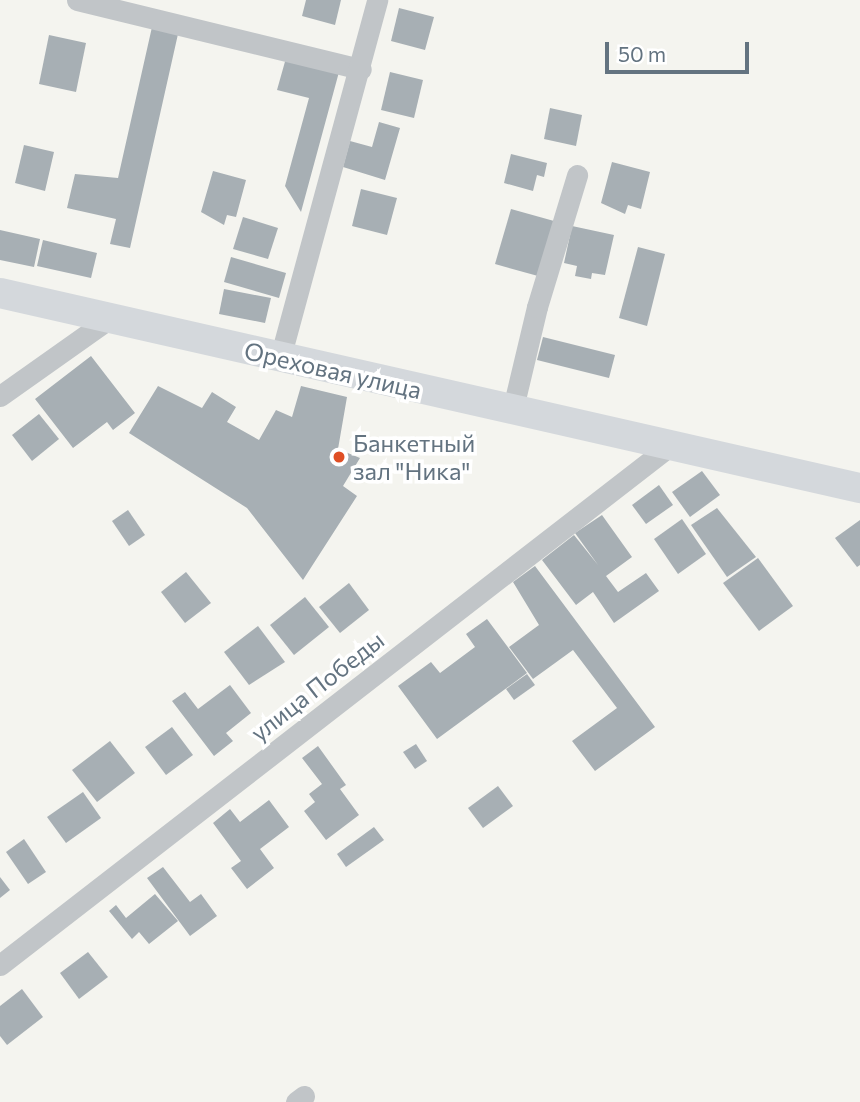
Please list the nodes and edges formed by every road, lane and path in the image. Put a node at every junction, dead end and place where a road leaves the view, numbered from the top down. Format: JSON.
{"nodes":[{"id":1,"x":76,"y":0,"type":"edge"},
{"id":2,"x":377,"y":0,"type":"edge"},
{"id":3,"x":361,"y":69,"type":"junction"},
{"id":4,"x":577,"y":175,"type":"dead end"},
{"id":5,"x":0,"y":293,"type":"edge"},
{"id":6,"x":110,"y":318,"type":"junction"},
{"id":7,"x":280,"y":358,"type":"junction"},
{"id":8,"x":0,"y":396,"type":"edge"},
{"id":9,"x":512,"y":412,"type":"junction"},
{"id":10,"x":667,"y":448,"type":"junction"},
{"id":11,"x":860,"y":488,"type":"edge"},
{"id":12,"x":0,"y":965,"type":"edge"}],
"edges":[{"from":1,"to":3,"type":"street"},
{"from":2,"to":3,"type":"street"},
{"from":3,"to":7,"type":"street"},
{"from":4,"to":9,"type":"street"},
{"from":5,"to":6,"type":"main road","name":"Ореховая улица"},
{"from":6,"to":7,"type":"main road","name":"Ореховая улица"},
{"from":6,"to":8,"type":"street"},
{"from":7,"to":9,"type":"main road","name":"Ореховая улица"},
{"from":9,"to":10,"type":"main road","name":"Ореховая улица"},
{"from":10,"to":11,"type":"main road","name":"Ореховая улица"},
{"from":10,"to":12,"type":"street","name":"улица Победы"}]}
